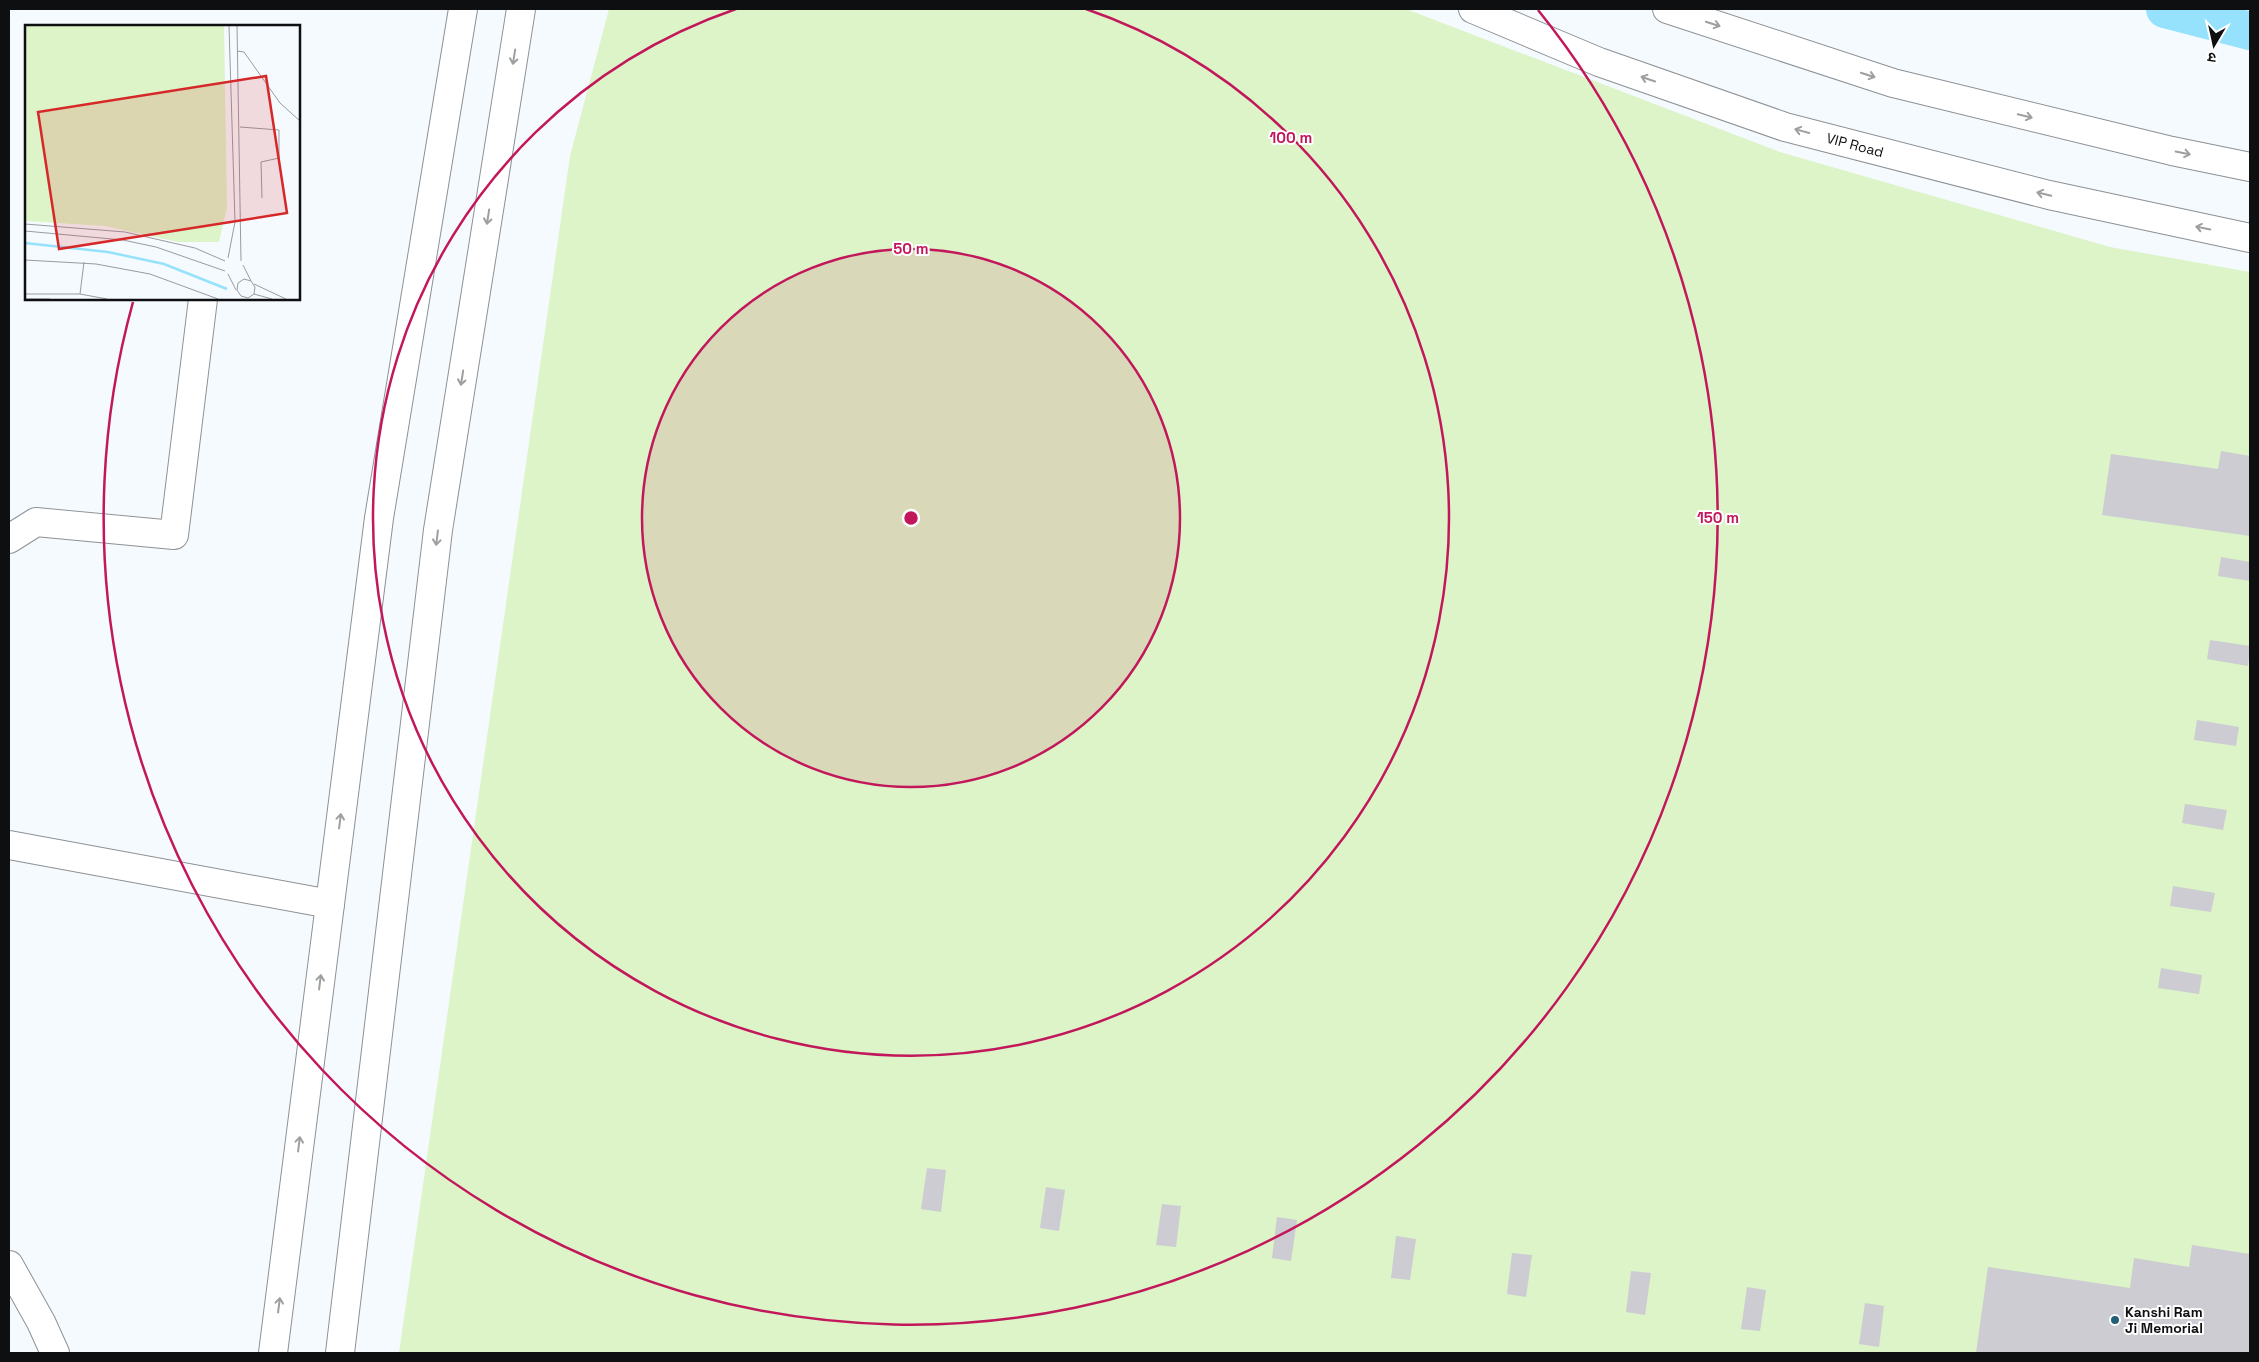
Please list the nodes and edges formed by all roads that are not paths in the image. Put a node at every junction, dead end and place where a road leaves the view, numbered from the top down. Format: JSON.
{"nodes":[{"id":1,"x":463,"y":9,"type":"edge"},
{"id":2,"x":521,"y":9,"type":"edge"},
{"id":3,"x":1473,"y":9,"type":"edge"},
{"id":4,"x":1667,"y":9,"type":"edge"},
{"id":5,"x":2250,"y":167,"type":"edge"},
{"id":6,"x":2250,"y":238,"type":"edge"},
{"id":7,"x":203,"y":300,"type":"edge"},
{"id":8,"x":9,"y":539,"type":"edge"},
{"id":9,"x":9,"y":845,"type":"edge"},
{"id":10,"x":330,"y":904,"type":"junction"},
{"id":11,"x":9,"y":1265,"type":"edge"},
{"id":12,"x":55,"y":1353,"type":"edge"},
{"id":13,"x":273,"y":1353,"type":"edge"},
{"id":14,"x":340,"y":1353,"type":"edge"}],
"edges":[{"from":10,"to":1,"type":"main road","one_way":true},
{"from":2,"to":14,"type":"main road","one_way":true},
{"from":6,"to":3,"type":"main road","name":"VIP Road","one_way":true},
{"from":4,"to":5,"type":"main road","one_way":true},
{"from":7,"to":8,"type":"main road"},
{"from":9,"to":10,"type":"main road"},
{"from":13,"to":10,"type":"main road","one_way":true},
{"from":11,"to":12,"type":"main road"}]}
